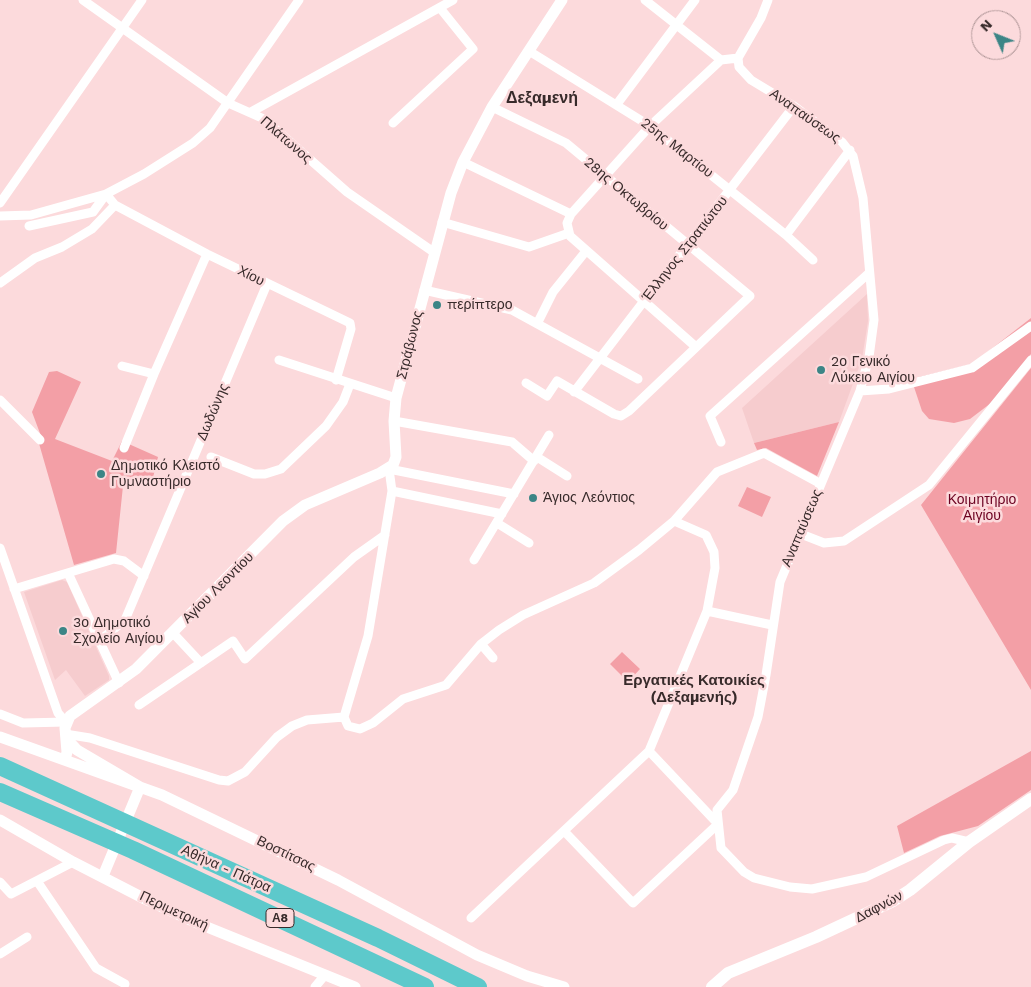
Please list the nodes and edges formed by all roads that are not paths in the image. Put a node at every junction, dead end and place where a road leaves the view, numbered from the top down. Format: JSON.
{"nodes":[{"id":1,"x":83,"y":0,"type":"edge"},
{"id":2,"x":142,"y":0,"type":"edge"},
{"id":3,"x":298,"y":0,"type":"edge"},
{"id":4,"x":453,"y":0,"type":"edge"},
{"id":5,"x":562,"y":0,"type":"edge"},
{"id":6,"x":645,"y":0,"type":"edge"},
{"id":7,"x":694,"y":0,"type":"edge"},
{"id":8,"x":768,"y":0,"type":"edge"},
{"id":9,"x":440,"y":8,"type":"junction"},
{"id":10,"x":676,"y":25,"type":"junction"},
{"id":11,"x":122,"y":28,"type":"junction"},
{"id":12,"x":529,"y":51,"type":"junction"},
{"id":13,"x":738,"y":58,"type":"junction"},
{"id":14,"x":721,"y":60,"type":"junction"},
{"id":15,"x":228,"y":103,"type":"junction"},
{"id":16,"x":617,"y":104,"type":"junction"},
{"id":17,"x":492,"y":106,"type":"junction"},
{"id":18,"x":794,"y":106,"type":"junction"},
{"id":19,"x":251,"y":112,"type":"junction"},
{"id":20,"x":393,"y":124,"type":"dead end"},
{"id":21,"x":650,"y":126,"type":"junction"},
{"id":22,"x":850,"y":150,"type":"junction"},
{"id":23,"x":463,"y":162,"type":"junction"},
{"id":24,"x":604,"y":177,"type":"junction"},
{"id":25,"x":731,"y":190,"type":"junction"},
{"id":26,"x":106,"y":194,"type":"junction"},
{"id":27,"x":0,"y":203,"type":"edge"},
{"id":28,"x":115,"y":205,"type":"junction"},
{"id":29,"x":571,"y":214,"type":"junction"},
{"id":30,"x":0,"y":216,"type":"edge"},
{"id":31,"x":442,"y":222,"type":"junction"},
{"id":32,"x":29,"y":226,"type":"dead end"},
{"id":33,"x":568,"y":231,"type":"junction"},
{"id":34,"x":786,"y":235,"type":"junction"},
{"id":35,"x":687,"y":245,"type":"junction"},
{"id":36,"x":586,"y":251,"type":"junction"},
{"id":37,"x":435,"y":253,"type":"junction"},
{"id":38,"x":207,"y":254,"type":"junction"},
{"id":39,"x":813,"y":260,"type":"dead end"},
{"id":40,"x":869,"y":273,"type":"junction"},
{"id":41,"x":0,"y":283,"type":"edge"},
{"id":42,"x":267,"y":284,"type":"junction"},
{"id":43,"x":424,"y":290,"type":"junction"},
{"id":44,"x":644,"y":301,"type":"junction"},
{"id":45,"x":538,"y":322,"type":"junction"},
{"id":46,"x":1031,"y":326,"type":"edge"},
{"id":47,"x":696,"y":347,"type":"junction"},
{"id":48,"x":601,"y":358,"type":"junction"},
{"id":49,"x":279,"y":360,"type":"dead end"},
{"id":50,"x":1031,"y":360,"type":"edge"},
{"id":51,"x":122,"y":366,"type":"dead end"},
{"id":52,"x":154,"y":374,"type":"junction"},
{"id":53,"x":638,"y":379,"type":"dead end"},
{"id":54,"x":336,"y":380,"type":"junction"},
{"id":55,"x":526,"y":383,"type":"dead end"},
{"id":56,"x":350,"y":384,"type":"junction"},
{"id":57,"x":860,"y":391,"type":"junction"},
{"id":58,"x":574,"y":392,"type":"junction"},
{"id":59,"x":396,"y":398,"type":"junction"},
{"id":60,"x":0,"y":400,"type":"edge"},
{"id":61,"x":394,"y":421,"type":"junction"},
{"id":62,"x":549,"y":435,"type":"dead end"},
{"id":63,"x":40,"y":440,"type":"dead end"},
{"id":64,"x":721,"y":442,"type":"dead end"},
{"id":65,"x":124,"y":448,"type":"dead end"},
{"id":66,"x":212,"y":457,"type":"dead end"},
{"id":67,"x":536,"y":459,"type":"junction"},
{"id":68,"x":389,"y":469,"type":"junction"},
{"id":69,"x":566,"y":476,"type":"dead end"},
{"id":70,"x":821,"y":484,"type":"junction"},
{"id":71,"x":392,"y":491,"type":"junction"},
{"id":72,"x":514,"y":494,"type":"junction"},
{"id":73,"x":502,"y":514,"type":"junction"},
{"id":74,"x":674,"y":521,"type":"junction"},
{"id":75,"x":497,"y":523,"type":"junction"},
{"id":76,"x":801,"y":534,"type":"junction"},
{"id":77,"x":385,"y":535,"type":"junction"},
{"id":78,"x":529,"y":543,"type":"dead end"},
{"id":79,"x":0,"y":548,"type":"edge"},
{"id":80,"x":474,"y":560,"type":"dead end"},
{"id":81,"x":68,"y":573,"type":"junction"},
{"id":82,"x":144,"y":576,"type":"junction"},
{"id":83,"x":14,"y":589,"type":"junction"},
{"id":84,"x":707,"y":610,"type":"junction"},
{"id":85,"x":772,"y":625,"type":"junction"},
{"id":86,"x":173,"y":633,"type":"junction"},
{"id":87,"x":99,"y":641,"type":"junction"},
{"id":88,"x":481,"y":644,"type":"junction"},
{"id":89,"x":493,"y":658,"type":"dead end"},
{"id":90,"x":201,"y":663,"type":"junction"},
{"id":91,"x":119,"y":683,"type":"junction"},
{"id":92,"x":139,"y":705,"type":"dead end"},
{"id":93,"x":0,"y":714,"type":"edge"},
{"id":94,"x":344,"y":717,"type":"junction"},
{"id":95,"x":66,"y":731,"type":"junction"},
{"id":96,"x":0,"y":737,"type":"edge"},
{"id":97,"x":649,"y":751,"type":"junction"},
{"id":98,"x":65,"y":760,"type":"junction"},
{"id":99,"x":0,"y":766,"type":"edge"},
{"id":100,"x":140,"y":787,"type":"junction"},
{"id":101,"x":0,"y":792,"type":"edge"},
{"id":102,"x":1031,"y":799,"type":"edge"},
{"id":103,"x":0,"y":820,"type":"edge"},
{"id":104,"x":718,"y":824,"type":"junction"},
{"id":105,"x":564,"y":831,"type":"junction"},
{"id":106,"x":969,"y":842,"type":"junction"},
{"id":107,"x":73,"y":862,"type":"junction"},
{"id":108,"x":103,"y":876,"type":"junction"},
{"id":109,"x":37,"y":881,"type":"junction"},
{"id":110,"x":0,"y":882,"type":"edge"},
{"id":111,"x":471,"y":918,"type":"dead end"},
{"id":112,"x":27,"y":937,"type":"dead end"},
{"id":113,"x":0,"y":954,"type":"edge"},
{"id":114,"x":325,"y":975,"type":"junction"},
{"id":115,"x":124,"y":984,"type":"dead end"},
{"id":116,"x":314,"y":987,"type":"edge"},
{"id":117,"x":355,"y":987,"type":"edge"},
{"id":118,"x":426,"y":987,"type":"edge"},
{"id":119,"x":478,"y":987,"type":"edge"},
{"id":120,"x":564,"y":987,"type":"edge"},
{"id":121,"x":712,"y":987,"type":"edge"}],
"edges":[{"from":1,"to":11,"type":"street","name":"Πλάτωνος"},
{"from":2,"to":11,"type":"street"},
{"from":3,"to":15,"type":"street"},
{"from":4,"to":9,"type":"street"},
{"from":5,"to":12,"type":"street","name":"Στράβωνος"},
{"from":6,"to":10,"type":"street"},
{"from":7,"to":10,"type":"street"},
{"from":8,"to":13,"type":"street"},
{"from":9,"to":19,"type":"street"},
{"from":9,"to":20,"type":"street"},
{"from":10,"to":14,"type":"street"},
{"from":10,"to":16,"type":"street"},
{"from":11,"to":15,"type":"street","name":"Πλάτωνος"},
{"from":11,"to":27,"type":"street"},
{"from":12,"to":16,"type":"street","name":"25ης Μαρτίου"},
{"from":12,"to":17,"type":"street","name":"Στράβωνος"},
{"from":13,"to":14,"type":"street"},
{"from":13,"to":18,"type":"street","name":"Αναπαύσεως"},
{"from":14,"to":21,"type":"street"},
{"from":15,"to":19,"type":"street","name":"Πλάτωνος"},
{"from":15,"to":26,"type":"street"},
{"from":16,"to":21,"type":"street","name":"25ης Μαρτίου"},
{"from":17,"to":23,"type":"street","name":"Στράβωνος"},
{"from":17,"to":24,"type":"street","name":"28ης Οκτωβρίου"},
{"from":18,"to":22,"type":"street","name":"Αναπαύσεως"},
{"from":18,"to":25,"type":"street","name":"Έλληνος Στρατιώτου"},
{"from":19,"to":37,"type":"street","name":"Πλάτωνος"},
{"from":21,"to":24,"type":"street"},
{"from":21,"to":25,"type":"street","name":"25ης Μαρτίου"},
{"from":22,"to":34,"type":"street"},
{"from":22,"to":40,"type":"street","name":"Αναπαύσεως"},
{"from":23,"to":29,"type":"street"},
{"from":23,"to":31,"type":"street","name":"Στράβωνος"},
{"from":24,"to":29,"type":"street"},
{"from":24,"to":35,"type":"street","name":"28ης Οκτωβρίου"},
{"from":25,"to":34,"type":"street","name":"25ης Μαρτίου"},
{"from":25,"to":35,"type":"street","name":"Έλληνος Στρατιώτου"},
{"from":26,"to":28,"type":"street","name":"Χίου"},
{"from":26,"to":30,"type":"street"},
{"from":26,"to":32,"type":"street"},
{"from":28,"to":38,"type":"street","name":"Χίου"},
{"from":28,"to":41,"type":"street"},
{"from":29,"to":33,"type":"street"},
{"from":31,"to":33,"type":"street"},
{"from":31,"to":37,"type":"street","name":"Στράβωνος"},
{"from":33,"to":36,"type":"street"},
{"from":34,"to":39,"type":"street","name":"25ης Μαρτίου"},
{"from":35,"to":44,"type":"street","name":"Έλληνος Στρατιώτου"},
{"from":35,"to":47,"type":"street","name":"28ης Οκτωβρίου"},
{"from":36,"to":44,"type":"street"},
{"from":36,"to":45,"type":"street"},
{"from":37,"to":43,"type":"street","name":"Στράβωνος"},
{"from":38,"to":42,"type":"street","name":"Χίου"},
{"from":38,"to":52,"type":"street"},
{"from":40,"to":57,"type":"street","name":"Αναπαύσεως"},
{"from":40,"to":64,"type":"street"},
{"from":42,"to":54,"type":"street","name":"Χίου"},
{"from":42,"to":82,"type":"street","name":"Δωδώνης"},
{"from":43,"to":45,"type":"street"},
{"from":43,"to":59,"type":"street","name":"Στράβωνος"},
{"from":44,"to":47,"type":"street"},
{"from":44,"to":48,"type":"street","name":"Έλληνος Στρατιώτου"},
{"from":45,"to":48,"type":"street"},
{"from":46,"to":57,"type":"street"},
{"from":47,"to":58,"type":"street"},
{"from":48,"to":53,"type":"street"},
{"from":48,"to":58,"type":"street","name":"Έλληνος Στρατιώτου"},
{"from":49,"to":54,"type":"street"},
{"from":50,"to":76,"type":"street"},
{"from":51,"to":52,"type":"street"},
{"from":52,"to":65,"type":"street"},
{"from":54,"to":56,"type":"street"},
{"from":55,"to":58,"type":"street"},
{"from":56,"to":59,"type":"street"},
{"from":56,"to":66,"type":"street"},
{"from":57,"to":70,"type":"street","name":"Αναπαύσεως"},
{"from":59,"to":61,"type":"street","name":"Στράβωνος"},
{"from":60,"to":63,"type":"street"},
{"from":61,"to":67,"type":"street"},
{"from":61,"to":68,"type":"street","name":"Στράβωνος"},
{"from":62,"to":67,"type":"street"},
{"from":67,"to":69,"type":"street"},
{"from":67,"to":72,"type":"street"},
{"from":68,"to":71,"type":"street","name":"Στράβωνος"},
{"from":68,"to":72,"type":"street"},
{"from":68,"to":86,"type":"street","name":"Αγίου Λεοντίου"},
{"from":70,"to":74,"type":"street"},
{"from":70,"to":76,"type":"street","name":"Αναπαύσεως"},
{"from":71,"to":73,"type":"street"},
{"from":71,"to":77,"type":"street","name":"Στράβωνος"},
{"from":72,"to":73,"type":"street"},
{"from":73,"to":75,"type":"street"},
{"from":74,"to":84,"type":"street"},
{"from":74,"to":88,"type":"street"},
{"from":75,"to":78,"type":"street"},
{"from":75,"to":80,"type":"street"},
{"from":76,"to":85,"type":"street","name":"Αναπαύσεως"},
{"from":77,"to":90,"type":"street"},
{"from":77,"to":94,"type":"street","name":"Στράβωνος"},
{"from":79,"to":83,"type":"street"},
{"from":81,"to":82,"type":"street"},
{"from":81,"to":83,"type":"street"},
{"from":81,"to":87,"type":"street"},
{"from":82,"to":87,"type":"street","name":"Δωδώνης"},
{"from":83,"to":95,"type":"street"},
{"from":84,"to":85,"type":"street"},
{"from":84,"to":97,"type":"street"},
{"from":85,"to":104,"type":"street","name":"Αναπαύσεως"},
{"from":86,"to":90,"type":"street"},
{"from":86,"to":91,"type":"street","name":"Αγίου Λεοντίου"},
{"from":87,"to":91,"type":"street"},
{"from":88,"to":89,"type":"street"},
{"from":88,"to":94,"type":"street"},
{"from":90,"to":92,"type":"street"},
{"from":91,"to":95,"type":"street","name":"Αγίου Λεοντίου"},
{"from":93,"to":95,"type":"street"},
{"from":94,"to":95,"type":"street"},
{"from":95,"to":98,"type":"street"},
{"from":95,"to":100,"type":"street"},
{"from":96,"to":98,"type":"street","name":"Βοστίτσας"},
{"from":97,"to":104,"type":"street"},
{"from":97,"to":105,"type":"street"},
{"from":98,"to":100,"type":"street","name":"Βοστίτσας"},
{"from":99,"to":119,"type":"highway","name":"Αθήνα - Πάτρα","number":"Α8"},
{"from":100,"to":108,"type":"street"},
{"from":100,"to":120,"type":"street","name":"Βοστίτσας"},
{"from":101,"to":118,"type":"highway","name":"Αθήνα - Πάτρα","number":"Α8"},
{"from":102,"to":106,"type":"main road","name":"Δαφνών"},
{"from":103,"to":107,"type":"street","name":"Περιμετρική"},
{"from":104,"to":105,"type":"street"},
{"from":104,"to":106,"type":"street","name":"Αναπαύσεως"},
{"from":105,"to":111,"type":"street"},
{"from":106,"to":121,"type":"main road","name":"Δαφνών"},
{"from":107,"to":108,"type":"street","name":"Περιμετρική"},
{"from":107,"to":109,"type":"street"},
{"from":108,"to":114,"type":"street","name":"Περιμετρική"},
{"from":109,"to":110,"type":"street"},
{"from":109,"to":115,"type":"street"},
{"from":112,"to":113,"type":"street"},
{"from":114,"to":116,"type":"street"},
{"from":114,"to":117,"type":"street","name":"Περιμετρική"}]}
